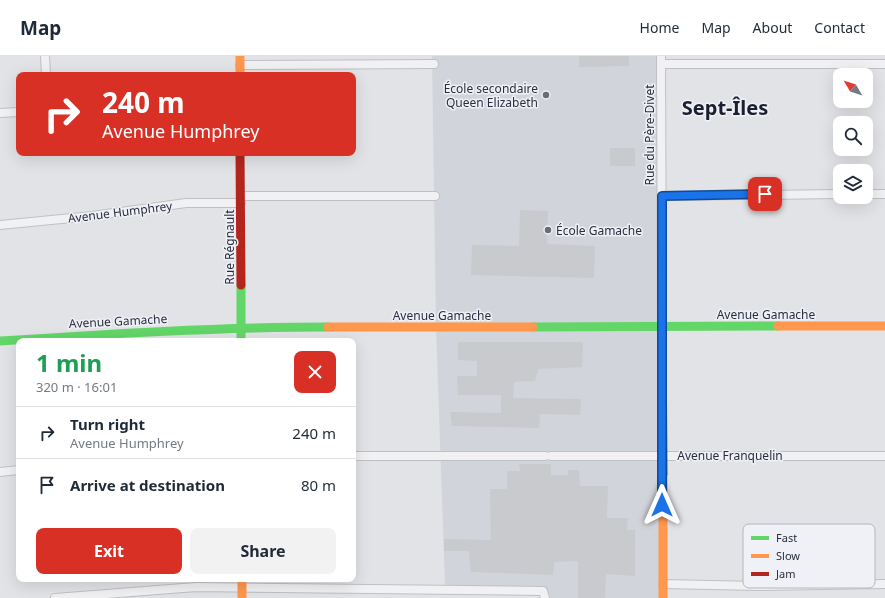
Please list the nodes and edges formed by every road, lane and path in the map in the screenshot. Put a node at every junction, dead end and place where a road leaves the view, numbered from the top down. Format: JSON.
{"nodes":[{"id":1,"x":46,"y":56,"type":"edge"},
{"id":2,"x":661,"y":60,"type":"edge"},
{"id":3,"x":240,"y":61,"type":"edge"},
{"id":4,"x":434,"y":64,"type":"dead end"},
{"id":5,"x":885,"y":64,"type":"edge"},
{"id":6,"x":46,"y":72,"type":"edge"},
{"id":7,"x":240,"y":72,"type":"edge"},
{"id":8,"x":16,"y":112,"type":"edge"},
{"id":9,"x":0,"y":113,"type":"edge"},
{"id":10,"x":240,"y":156,"type":"edge"},
{"id":11,"x":833,"y":194,"type":"edge"},
{"id":12,"x":873,"y":194,"type":"edge"},
{"id":13,"x":885,"y":194,"type":"edge"},
{"id":14,"x":435,"y":196,"type":"dead end"},
{"id":15,"x":662,"y":196,"type":"junction"},
{"id":16,"x":241,"y":200,"type":"junction"},
{"id":17,"x":0,"y":225,"type":"edge"},
{"id":18,"x":885,"y":326,"type":"edge"},
{"id":19,"x":241,"y":327,"type":"junction"},
{"id":20,"x":662,"y":327,"type":"junction"},
{"id":21,"x":44,"y":338,"type":"edge"},
{"id":22,"x":241,"y":338,"type":"edge"},
{"id":23,"x":16,"y":340,"type":"edge"},
{"id":24,"x":0,"y":341,"type":"edge"},
{"id":25,"x":356,"y":456,"type":"edge"},
{"id":26,"x":662,"y":456,"type":"junction"},
{"id":27,"x":885,"y":456,"type":"edge"},
{"id":28,"x":16,"y":470,"type":"edge"},
{"id":29,"x":0,"y":472,"type":"edge"},
{"id":30,"x":242,"y":583,"type":"edge"},
{"id":31,"x":662,"y":584,"type":"junction"},
{"id":32,"x":875,"y":584,"type":"edge"},
{"id":33,"x":885,"y":584,"type":"edge"},
{"id":34,"x":743,"y":586,"type":"edge"},
{"id":35,"x":55,"y":598,"type":"edge"},
{"id":36,"x":242,"y":598,"type":"edge"},
{"id":37,"x":545,"y":598,"type":"edge"},
{"id":38,"x":663,"y":598,"type":"edge"}],
"edges":[{"from":1,"to":6,"type":"street"},
{"from":2,"to":5,"type":"street"},
{"from":2,"to":15,"type":"street","name":"Rue du Père-Divet"},
{"from":3,"to":4,"type":"street"},
{"from":3,"to":7,"type":"street"},
{"from":8,"to":9,"type":"street"},
{"from":10,"to":16,"type":"street","name":"Rue Régnault"},
{"from":11,"to":15,"type":"street"},
{"from":12,"to":13,"type":"street"},
{"from":14,"to":16,"type":"street","name":"Avenue Humphrey"},
{"from":15,"to":20,"type":"street","name":"Rue du Père-Divet"},
{"from":16,"to":17,"type":"street","name":"Avenue Humphrey"},
{"from":16,"to":19,"type":"street","name":"Rue Régnault"},
{"from":18,"to":20,"type":"street","name":"Avenue Gamache"},
{"from":19,"to":20,"type":"street","name":"Avenue Gamache"},
{"from":19,"to":21,"type":"street","name":"Avenue Gamache"},
{"from":19,"to":22,"type":"street","name":"Rue Régnault"},
{"from":20,"to":26,"type":"street","name":"Rue du Père-Divet"},
{"from":23,"to":24,"type":"street","name":"Avenue Gamache"},
{"from":25,"to":26,"type":"street","name":"Avenue Franquelin"},
{"from":26,"to":27,"type":"street","name":"Avenue Franquelin"},
{"from":26,"to":31,"type":"street","name":"Rue du Père-Divet"},
{"from":28,"to":29,"type":"street"},
{"from":30,"to":35,"type":"street"},
{"from":30,"to":36,"type":"street"},
{"from":30,"to":37,"type":"street"},
{"from":31,"to":34,"type":"street"},
{"from":31,"to":38,"type":"street","name":"Rue du Père-Divet"},
{"from":32,"to":33,"type":"street"}]}
